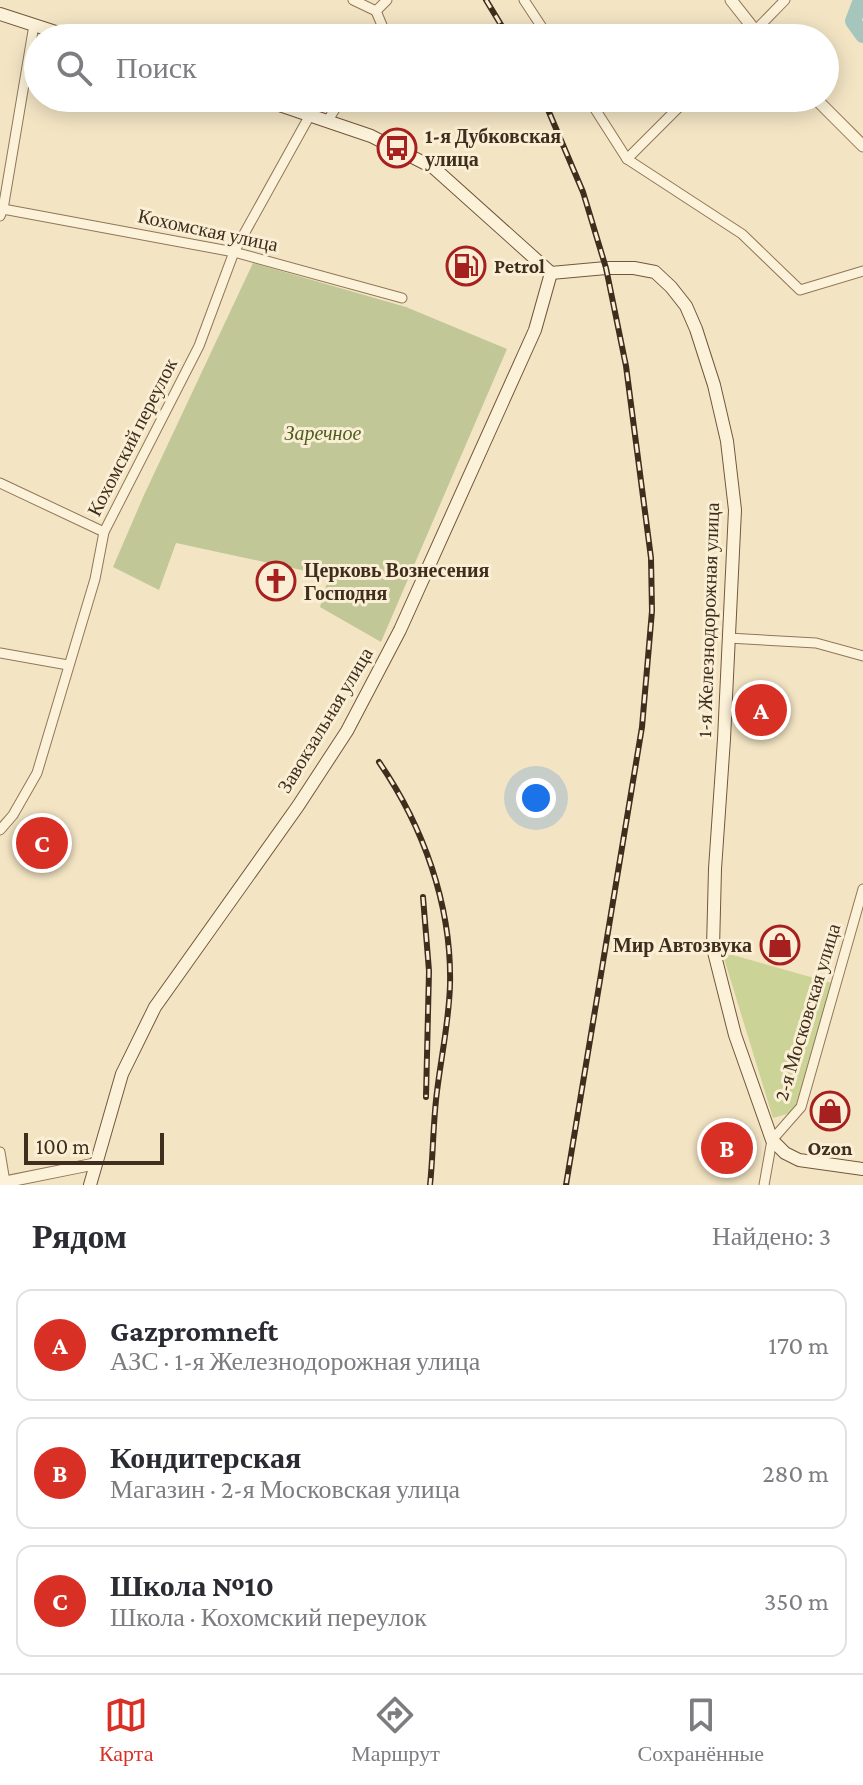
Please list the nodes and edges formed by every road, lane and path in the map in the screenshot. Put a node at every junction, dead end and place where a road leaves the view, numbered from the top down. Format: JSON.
{"nodes":[{"id":1,"x":353,"y":0,"type":"edge"},
{"id":2,"x":387,"y":0,"type":"edge"},
{"id":3,"x":524,"y":0,"type":"edge"},
{"id":4,"x":731,"y":0,"type":"edge"},
{"id":5,"x":785,"y":0,"type":"edge"},
{"id":6,"x":376,"y":11,"type":"junction"},
{"id":7,"x":0,"y":14,"type":"edge"},
{"id":8,"x":31,"y":24,"type":"edge"},
{"id":9,"x":381,"y":24,"type":"edge"},
{"id":10,"x":540,"y":24,"type":"edge"},
{"id":11,"x":746,"y":24,"type":"edge"},
{"id":12,"x":764,"y":24,"type":"edge"},
{"id":13,"x":24,"y":84,"type":"edge"},
{"id":14,"x":301,"y":112,"type":"edge"},
{"id":15,"x":333,"y":112,"type":"edge"},
{"id":16,"x":597,"y":112,"type":"edge"},
{"id":17,"x":674,"y":112,"type":"edge"},
{"id":18,"x":829,"y":112,"type":"edge"},
{"id":19,"x":310,"y":115,"type":"junction"},
{"id":20,"x":328,"y":120,"type":"junction"},
{"id":21,"x":863,"y":146,"type":"edge"},
{"id":22,"x":627,"y":159,"type":"junction"},
{"id":23,"x":2,"y":213,"type":"edge"},
{"id":24,"x":234,"y":252,"type":"junction"},
{"id":25,"x":863,"y":271,"type":"edge"},
{"id":26,"x":551,"y":273,"type":"junction"},
{"id":27,"x":402,"y":298,"type":"dead end"},
{"id":28,"x":0,"y":483,"type":"edge"},
{"id":29,"x":104,"y":532,"type":"junction"},
{"id":30,"x":728,"y":638,"type":"junction"},
{"id":31,"x":0,"y":653,"type":"edge"},
{"id":32,"x":863,"y":656,"type":"edge"},
{"id":33,"x":68,"y":665,"type":"junction"},
{"id":34,"x":0,"y":830,"type":"edge"},
{"id":35,"x":863,"y":889,"type":"edge"},
{"id":36,"x":772,"y":1140,"type":"junction"},
{"id":37,"x":0,"y":1152,"type":"edge"},
{"id":38,"x":94,"y":1164,"type":"junction"},
{"id":39,"x":863,"y":1169,"type":"edge"},
{"id":40,"x":2,"y":1182,"type":"edge"},
{"id":41,"x":90,"y":1185,"type":"edge"},
{"id":42,"x":764,"y":1185,"type":"edge"}],
"edges":[{"from":1,"to":6,"type":"street"},
{"from":2,"to":6,"type":"street"},
{"from":3,"to":10,"type":"street"},
{"from":4,"to":11,"type":"street"},
{"from":5,"to":12,"type":"street"},
{"from":6,"to":9,"type":"street"},
{"from":7,"to":8,"type":"main road"},
{"from":13,"to":23,"type":"street"},
{"from":14,"to":19,"type":"main road"},
{"from":15,"to":20,"type":"street"},
{"from":16,"to":22,"type":"street"},
{"from":17,"to":22,"type":"street"},
{"from":18,"to":21,"type":"street"},
{"from":19,"to":20,"type":"main road"},
{"from":19,"to":24,"type":"street","name":"Кохомский переулок"},
{"from":20,"to":26,"type":"main road"},
{"from":22,"to":25,"type":"street"},
{"from":23,"to":24,"type":"street","name":"Кохомская улица"},
{"from":24,"to":27,"type":"street","name":"Кохомская улица"},
{"from":24,"to":29,"type":"street","name":"Кохомский переулок"},
{"from":26,"to":30,"type":"main road","name":"1-я Железнодорожная улица"},
{"from":26,"to":38,"type":"main road","name":"Завокзальная улица"},
{"from":28,"to":29,"type":"street"},
{"from":29,"to":33,"type":"street","name":"Кохомский переулок"},
{"from":30,"to":32,"type":"street"},
{"from":30,"to":36,"type":"main road","name":"1-я Железнодорожная улица"},
{"from":31,"to":33,"type":"street"},
{"from":33,"to":34,"type":"street","name":"Кохомский переулок"},
{"from":35,"to":36,"type":"street","name":"2-я Московская улица"},
{"from":36,"to":39,"type":"main road"},
{"from":36,"to":42,"type":"street"},
{"from":37,"to":40,"type":"street"},
{"from":38,"to":40,"type":"street"},
{"from":38,"to":41,"type":"main road","name":"Завокзальная улица"}]}
